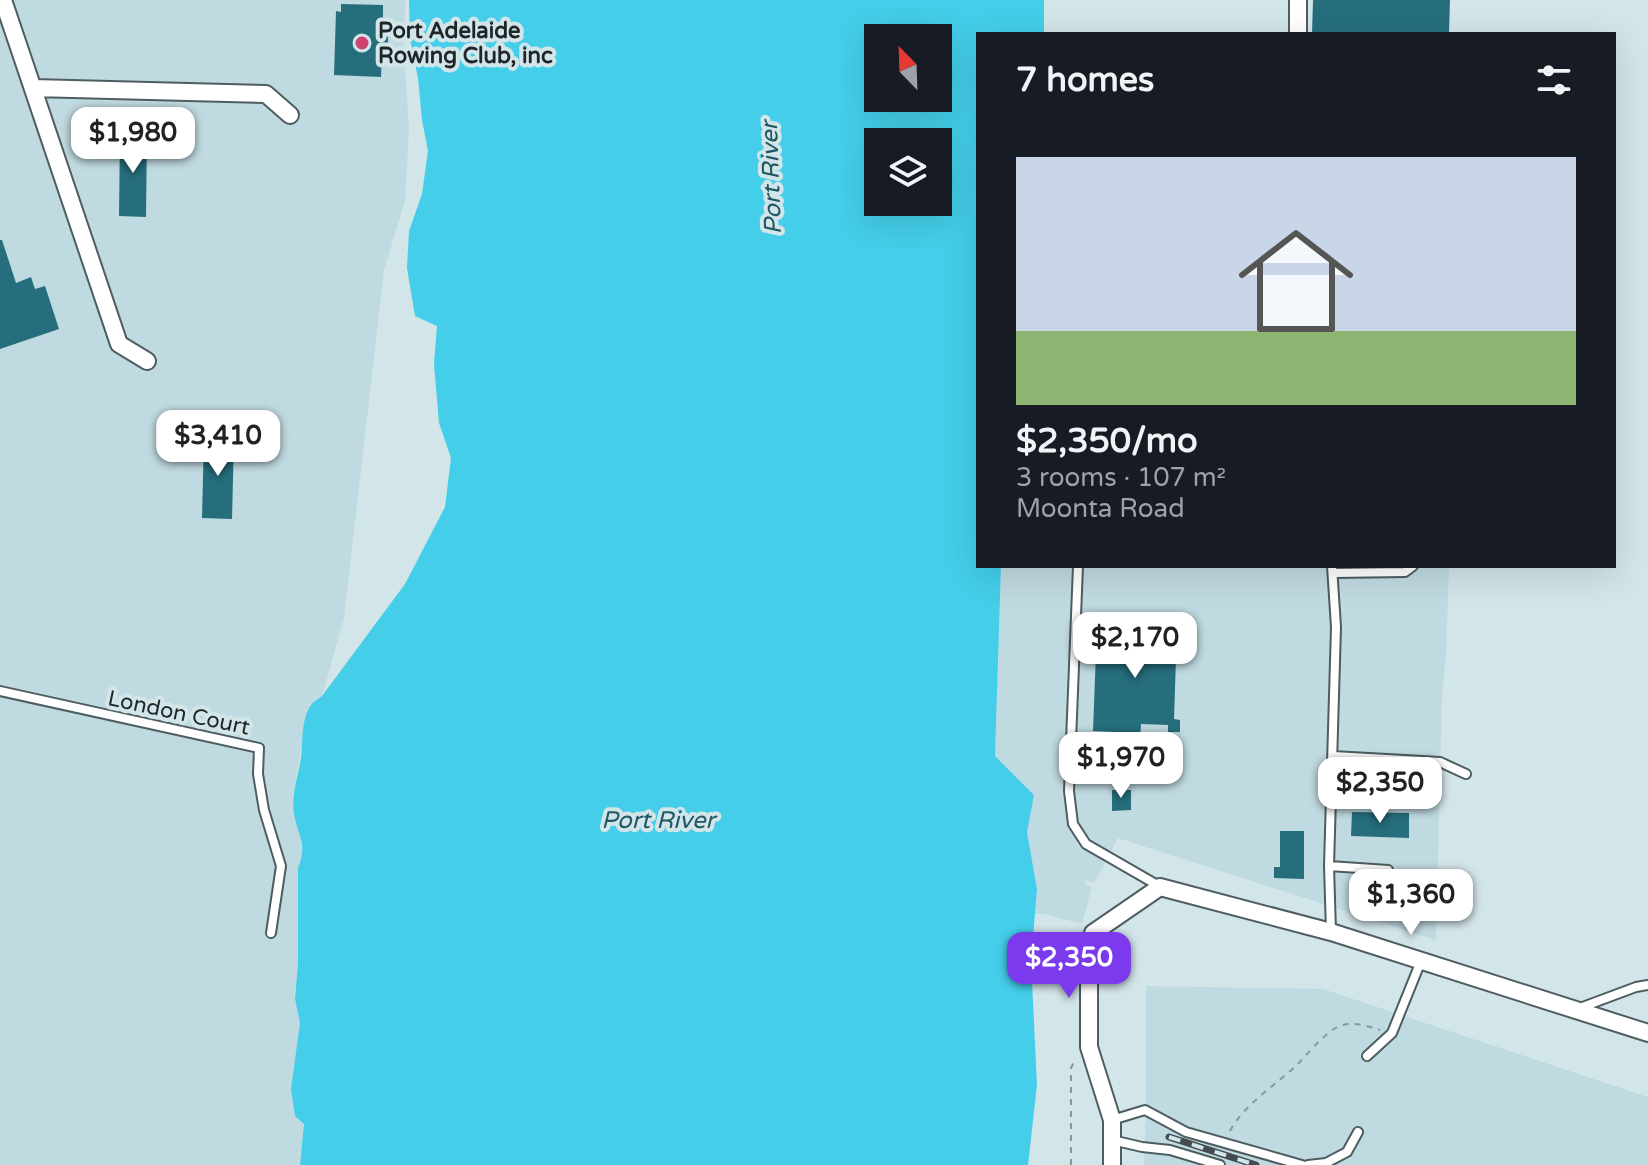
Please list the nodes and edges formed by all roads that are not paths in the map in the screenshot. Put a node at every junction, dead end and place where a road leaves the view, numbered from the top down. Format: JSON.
{"nodes":[{"id":1,"x":3,"y":0,"type":"edge"},
{"id":2,"x":1298,"y":0,"type":"edge"},
{"id":3,"x":1298,"y":32,"type":"edge"},
{"id":4,"x":33,"y":88,"type":"junction"},
{"id":5,"x":290,"y":115,"type":"dead end"},
{"id":6,"x":147,"y":361,"type":"dead end"},
{"id":7,"x":1078,"y":568,"type":"edge"},
{"id":8,"x":1410,"y":568,"type":"edge"},
{"id":9,"x":1332,"y":569,"type":"edge"},
{"id":10,"x":0,"y":691,"type":"edge"},
{"id":11,"x":1333,"y":756,"type":"junction"},
{"id":12,"x":1466,"y":774,"type":"dead end"},
{"id":13,"x":1331,"y":794,"type":"junction"},
{"id":14,"x":1387,"y":795,"type":"dead end"},
{"id":15,"x":1329,"y":866,"type":"junction"},
{"id":16,"x":1388,"y":870,"type":"dead end"},
{"id":17,"x":1160,"y":887,"type":"junction"},
{"id":18,"x":1331,"y":932,"type":"junction"},
{"id":19,"x":271,"y":933,"type":"dead end"},
{"id":20,"x":1421,"y":961,"type":"junction"},
{"id":21,"x":1648,"y":985,"type":"edge"},
{"id":22,"x":1574,"y":1010,"type":"junction"},
{"id":23,"x":1648,"y":1033,"type":"edge"},
{"id":24,"x":1367,"y":1056,"type":"dead end"},
{"id":25,"x":1112,"y":1120,"type":"junction"},
{"id":26,"x":1358,"y":1132,"type":"dead end"},
{"id":27,"x":1112,"y":1140,"type":"junction"},
{"id":28,"x":1112,"y":1165,"type":"edge"},
{"id":29,"x":1220,"y":1165,"type":"edge"},
{"id":30,"x":1305,"y":1165,"type":"edge"}],
"edges":[{"from":1,"to":4,"type":"street"},
{"from":2,"to":3,"type":"street"},
{"from":4,"to":5,"type":"street"},
{"from":4,"to":6,"type":"street"},
{"from":7,"to":17,"type":"lane"},
{"from":8,"to":9,"type":"lane"},
{"from":9,"to":11,"type":"lane"},
{"from":10,"to":19,"type":"lane","name":"London Court"},
{"from":11,"to":12,"type":"lane"},
{"from":11,"to":13,"type":"lane"},
{"from":13,"to":14,"type":"lane"},
{"from":13,"to":15,"type":"lane"},
{"from":15,"to":16,"type":"lane"},
{"from":15,"to":18,"type":"lane"},
{"from":17,"to":18,"type":"street"},
{"from":17,"to":25,"type":"street"},
{"from":18,"to":20,"type":"street"},
{"from":20,"to":22,"type":"street"},
{"from":20,"to":24,"type":"lane"},
{"from":21,"to":22,"type":"lane"},
{"from":22,"to":23,"type":"street"},
{"from":25,"to":27,"type":"street"},
{"from":25,"to":30,"type":"lane"},
{"from":26,"to":30,"type":"lane"},
{"from":27,"to":28,"type":"street"},
{"from":27,"to":29,"type":"lane"}]}
